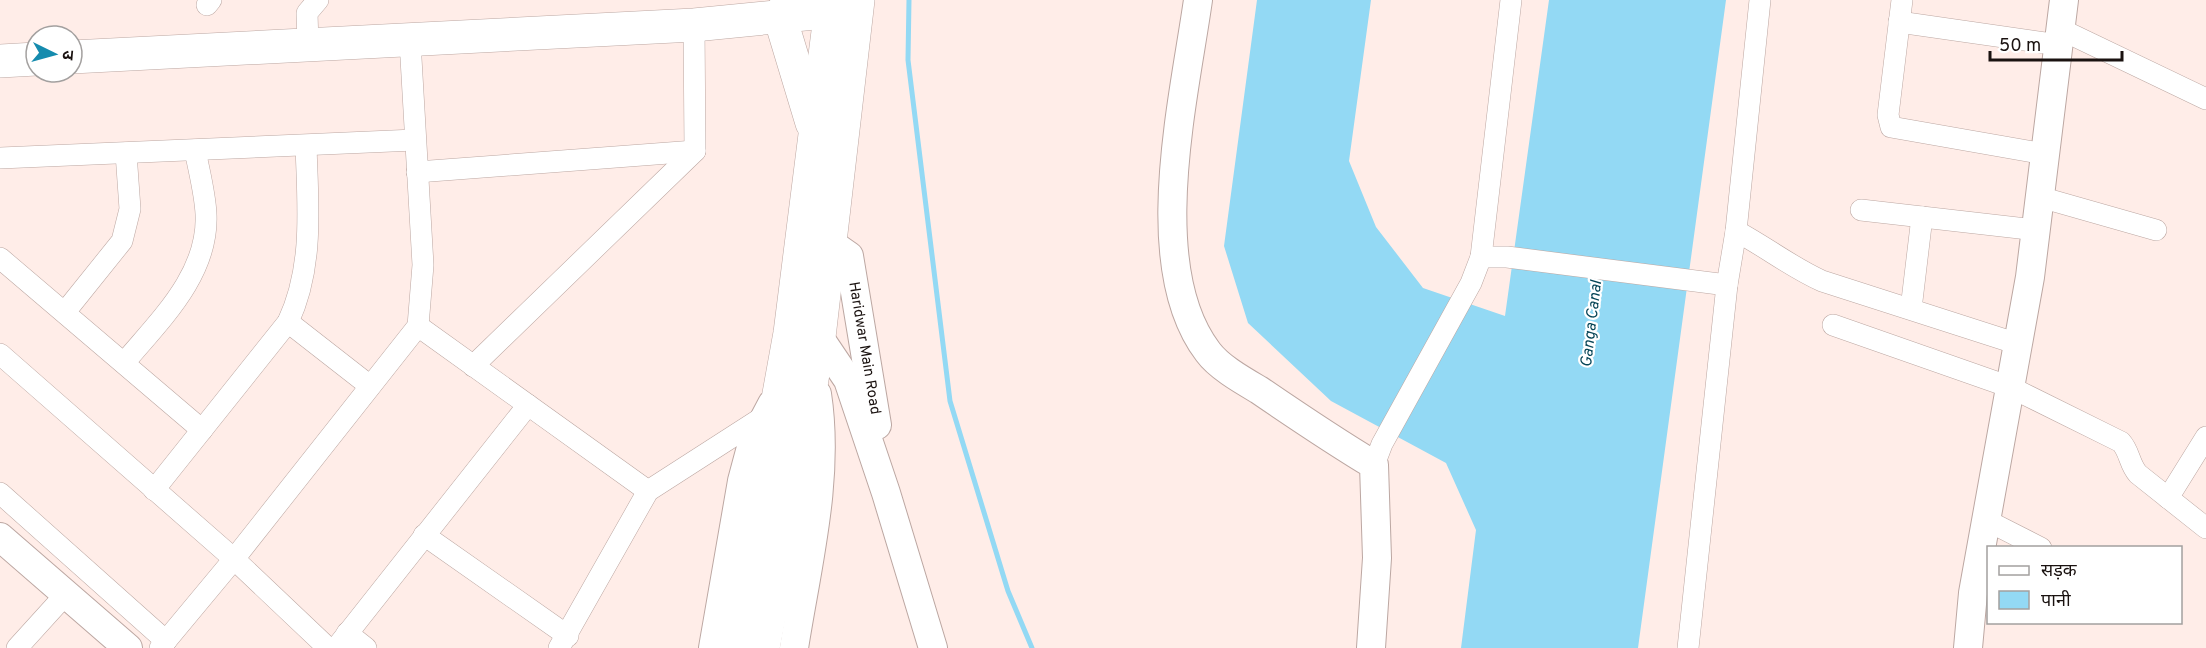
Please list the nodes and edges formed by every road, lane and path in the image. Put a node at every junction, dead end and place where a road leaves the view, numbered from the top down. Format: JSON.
{"nodes":[{"id":1,"x":318,"y":0,"type":"edge"},
{"id":2,"x":1198,"y":0,"type":"edge"},
{"id":3,"x":1511,"y":0,"type":"edge"},
{"id":4,"x":1760,"y":0,"type":"edge"},
{"id":5,"x":1902,"y":0,"type":"edge"},
{"id":6,"x":2064,"y":0,"type":"edge"},
{"id":7,"x":844,"y":5,"type":"edge"},
{"id":8,"x":783,"y":6,"type":"edge"},
{"id":9,"x":1899,"y":22,"type":"junction"},
{"id":10,"x":694,"y":25,"type":"junction"},
{"id":11,"x":2060,"y":37,"type":"junction"},
{"id":12,"x":410,"y":41,"type":"junction"},
{"id":13,"x":308,"y":44,"type":"junction"},
{"id":14,"x":84,"y":56,"type":"edge"},
{"id":15,"x":24,"y":60,"type":"edge"},
{"id":16,"x":0,"y":61,"type":"edge"},
{"id":17,"x":2206,"y":99,"type":"edge"},
{"id":18,"x":816,"y":137,"type":"junction"},
{"id":19,"x":415,"y":140,"type":"junction"},
{"id":20,"x":306,"y":146,"type":"junction"},
{"id":21,"x":195,"y":150,"type":"junction"},
{"id":22,"x":695,"y":151,"type":"junction"},
{"id":23,"x":126,"y":153,"type":"junction"},
{"id":24,"x":2045,"y":154,"type":"junction"},
{"id":25,"x":0,"y":158,"type":"edge"},
{"id":26,"x":417,"y":172,"type":"junction"},
{"id":27,"x":2040,"y":197,"type":"junction"},
{"id":28,"x":1861,"y":210,"type":"dead end"},
{"id":29,"x":1922,"y":217,"type":"junction"},
{"id":30,"x":2036,"y":230,"type":"junction"},
{"id":31,"x":2156,"y":230,"type":"dead end"},
{"id":32,"x":1736,"y":231,"type":"junction"},
{"id":33,"x":816,"y":240,"type":"junction"},
{"id":34,"x":1481,"y":257,"type":"junction"},
{"id":35,"x":0,"y":258,"type":"edge"},
{"id":36,"x":1727,"y":285,"type":"junction"},
{"id":37,"x":1911,"y":309,"type":"junction"},
{"id":38,"x":65,"y":312,"type":"junction"},
{"id":39,"x":288,"y":322,"type":"junction"},
{"id":40,"x":1833,"y":325,"type":"dead end"},
{"id":41,"x":418,"y":326,"type":"junction"},
{"id":42,"x":804,"y":335,"type":"junction"},
{"id":43,"x":2018,"y":344,"type":"junction"},
{"id":44,"x":0,"y":354,"type":"edge"},
{"id":45,"x":124,"y":363,"type":"junction"},
{"id":46,"x":473,"y":366,"type":"junction"},
{"id":47,"x":813,"y":372,"type":"junction"},
{"id":48,"x":370,"y":386,"type":"junction"},
{"id":49,"x":2010,"y":387,"type":"junction"},
{"id":50,"x":528,"y":405,"type":"junction"},
{"id":51,"x":771,"y":405,"type":"junction"},
{"id":52,"x":202,"y":430,"type":"junction"},
{"id":53,"x":2206,"y":437,"type":"edge"},
{"id":54,"x":1378,"y":455,"type":"junction"},
{"id":55,"x":778,"y":486,"type":"junction"},
{"id":56,"x":154,"y":490,"type":"junction"},
{"id":57,"x":648,"y":491,"type":"junction"},
{"id":58,"x":0,"y":493,"type":"edge"},
{"id":59,"x":886,"y":493,"type":"junction"},
{"id":60,"x":2168,"y":498,"type":"junction"},
{"id":61,"x":1986,"y":520,"type":"junction"},
{"id":62,"x":2206,"y":528,"type":"edge"},
{"id":63,"x":424,"y":536,"type":"junction"},
{"id":64,"x":0,"y":537,"type":"edge"},
{"id":65,"x":2037,"y":546,"type":"edge"},
{"id":66,"x":234,"y":560,"type":"junction"},
{"id":67,"x":66,"y":594,"type":"junction"},
{"id":68,"x":341,"y":641,"type":"edge"},
{"id":69,"x":564,"y":642,"type":"edge"},
{"id":70,"x":163,"y":644,"type":"edge"},
{"id":71,"x":16,"y":648,"type":"edge"},
{"id":72,"x":128,"y":648,"type":"edge"},
{"id":73,"x":328,"y":648,"type":"edge"},
{"id":74,"x":366,"y":648,"type":"edge"},
{"id":75,"x":713,"y":648,"type":"edge"},
{"id":76,"x":733,"y":648,"type":"edge"},
{"id":77,"x":763,"y":648,"type":"edge"},
{"id":78,"x":794,"y":648,"type":"edge"},
{"id":79,"x":933,"y":648,"type":"edge"},
{"id":80,"x":1371,"y":648,"type":"edge"},
{"id":81,"x":1688,"y":648,"type":"edge"},
{"id":82,"x":1968,"y":648,"type":"edge"}],
"edges":[{"from":1,"to":13,"type":"street"},
{"from":2,"to":54,"type":"street"},
{"from":3,"to":34,"type":"street"},
{"from":4,"to":32,"type":"street"},
{"from":5,"to":9,"type":"street"},
{"from":6,"to":11,"type":"street"},
{"from":7,"to":8,"type":"highway"},
{"from":7,"to":18,"type":"highway"},
{"from":7,"to":33,"type":"highway"},
{"from":8,"to":10,"type":"highway"},
{"from":8,"to":18,"type":"highway"},
{"from":9,"to":11,"type":"street"},
{"from":9,"to":24,"type":"street"},
{"from":10,"to":12,"type":"highway"},
{"from":10,"to":22,"type":"street"},
{"from":11,"to":17,"type":"street"},
{"from":11,"to":24,"type":"street"},
{"from":12,"to":13,"type":"highway"},
{"from":12,"to":19,"type":"street"},
{"from":13,"to":14,"type":"highway"},
{"from":15,"to":16,"type":"highway"},
{"from":18,"to":33,"type":"highway"},
{"from":19,"to":20,"type":"street"},
{"from":19,"to":26,"type":"street"},
{"from":20,"to":21,"type":"street"},
{"from":20,"to":39,"type":"street"},
{"from":21,"to":23,"type":"street"},
{"from":21,"to":45,"type":"street"},
{"from":22,"to":26,"type":"street"},
{"from":22,"to":46,"type":"street"},
{"from":23,"to":25,"type":"street"},
{"from":23,"to":38,"type":"street"},
{"from":24,"to":27,"type":"street"},
{"from":26,"to":41,"type":"street"},
{"from":27,"to":30,"type":"street"},
{"from":27,"to":31,"type":"street"},
{"from":28,"to":29,"type":"street"},
{"from":29,"to":30,"type":"street"},
{"from":29,"to":37,"type":"street"},
{"from":30,"to":43,"type":"street"},
{"from":32,"to":36,"type":"street"},
{"from":32,"to":37,"type":"street"},
{"from":33,"to":42,"type":"highway"},
{"from":33,"to":59,"type":"street","name":"Haridwar Main Road"},
{"from":34,"to":36,"type":"street"},
{"from":34,"to":54,"type":"street"},
{"from":35,"to":38,"type":"street"},
{"from":36,"to":81,"type":"street"},
{"from":37,"to":43,"type":"street"},
{"from":38,"to":45,"type":"street"},
{"from":39,"to":48,"type":"street"},
{"from":39,"to":52,"type":"street"},
{"from":40,"to":49,"type":"street"},
{"from":41,"to":46,"type":"street"},
{"from":41,"to":48,"type":"street"},
{"from":42,"to":47,"type":"highway"},
{"from":42,"to":51,"type":"highway"},
{"from":42,"to":59,"type":"street","name":"Haridwar Main Road"},
{"from":43,"to":49,"type":"street"},
{"from":44,"to":56,"type":"street"},
{"from":45,"to":52,"type":"street"},
{"from":46,"to":50,"type":"street"},
{"from":47,"to":55,"type":"highway"},
{"from":47,"to":78,"type":"street"},
{"from":48,"to":66,"type":"street"},
{"from":49,"to":60,"type":"street"},
{"from":49,"to":61,"type":"street"},
{"from":50,"to":57,"type":"street"},
{"from":50,"to":63,"type":"street"},
{"from":51,"to":55,"type":"highway"},
{"from":51,"to":57,"type":"street"},
{"from":51,"to":75,"type":"street"},
{"from":52,"to":56,"type":"street"},
{"from":53,"to":60,"type":"street"},
{"from":54,"to":80,"type":"street"},
{"from":55,"to":76,"type":"highway"},
{"from":55,"to":77,"type":"highway"},
{"from":56,"to":66,"type":"street"},
{"from":57,"to":69,"type":"street"},
{"from":58,"to":70,"type":"street"},
{"from":59,"to":79,"type":"street","name":"Haridwar Main Road"},
{"from":60,"to":62,"type":"street"},
{"from":61,"to":65,"type":"street"},
{"from":61,"to":82,"type":"street"},
{"from":63,"to":68,"type":"street"},
{"from":63,"to":69,"type":"street"},
{"from":64,"to":67,"type":"street"},
{"from":66,"to":70,"type":"street"},
{"from":66,"to":73,"type":"street"},
{"from":67,"to":71,"type":"street"},
{"from":67,"to":72,"type":"street"},
{"from":68,"to":74,"type":"street"}]}
